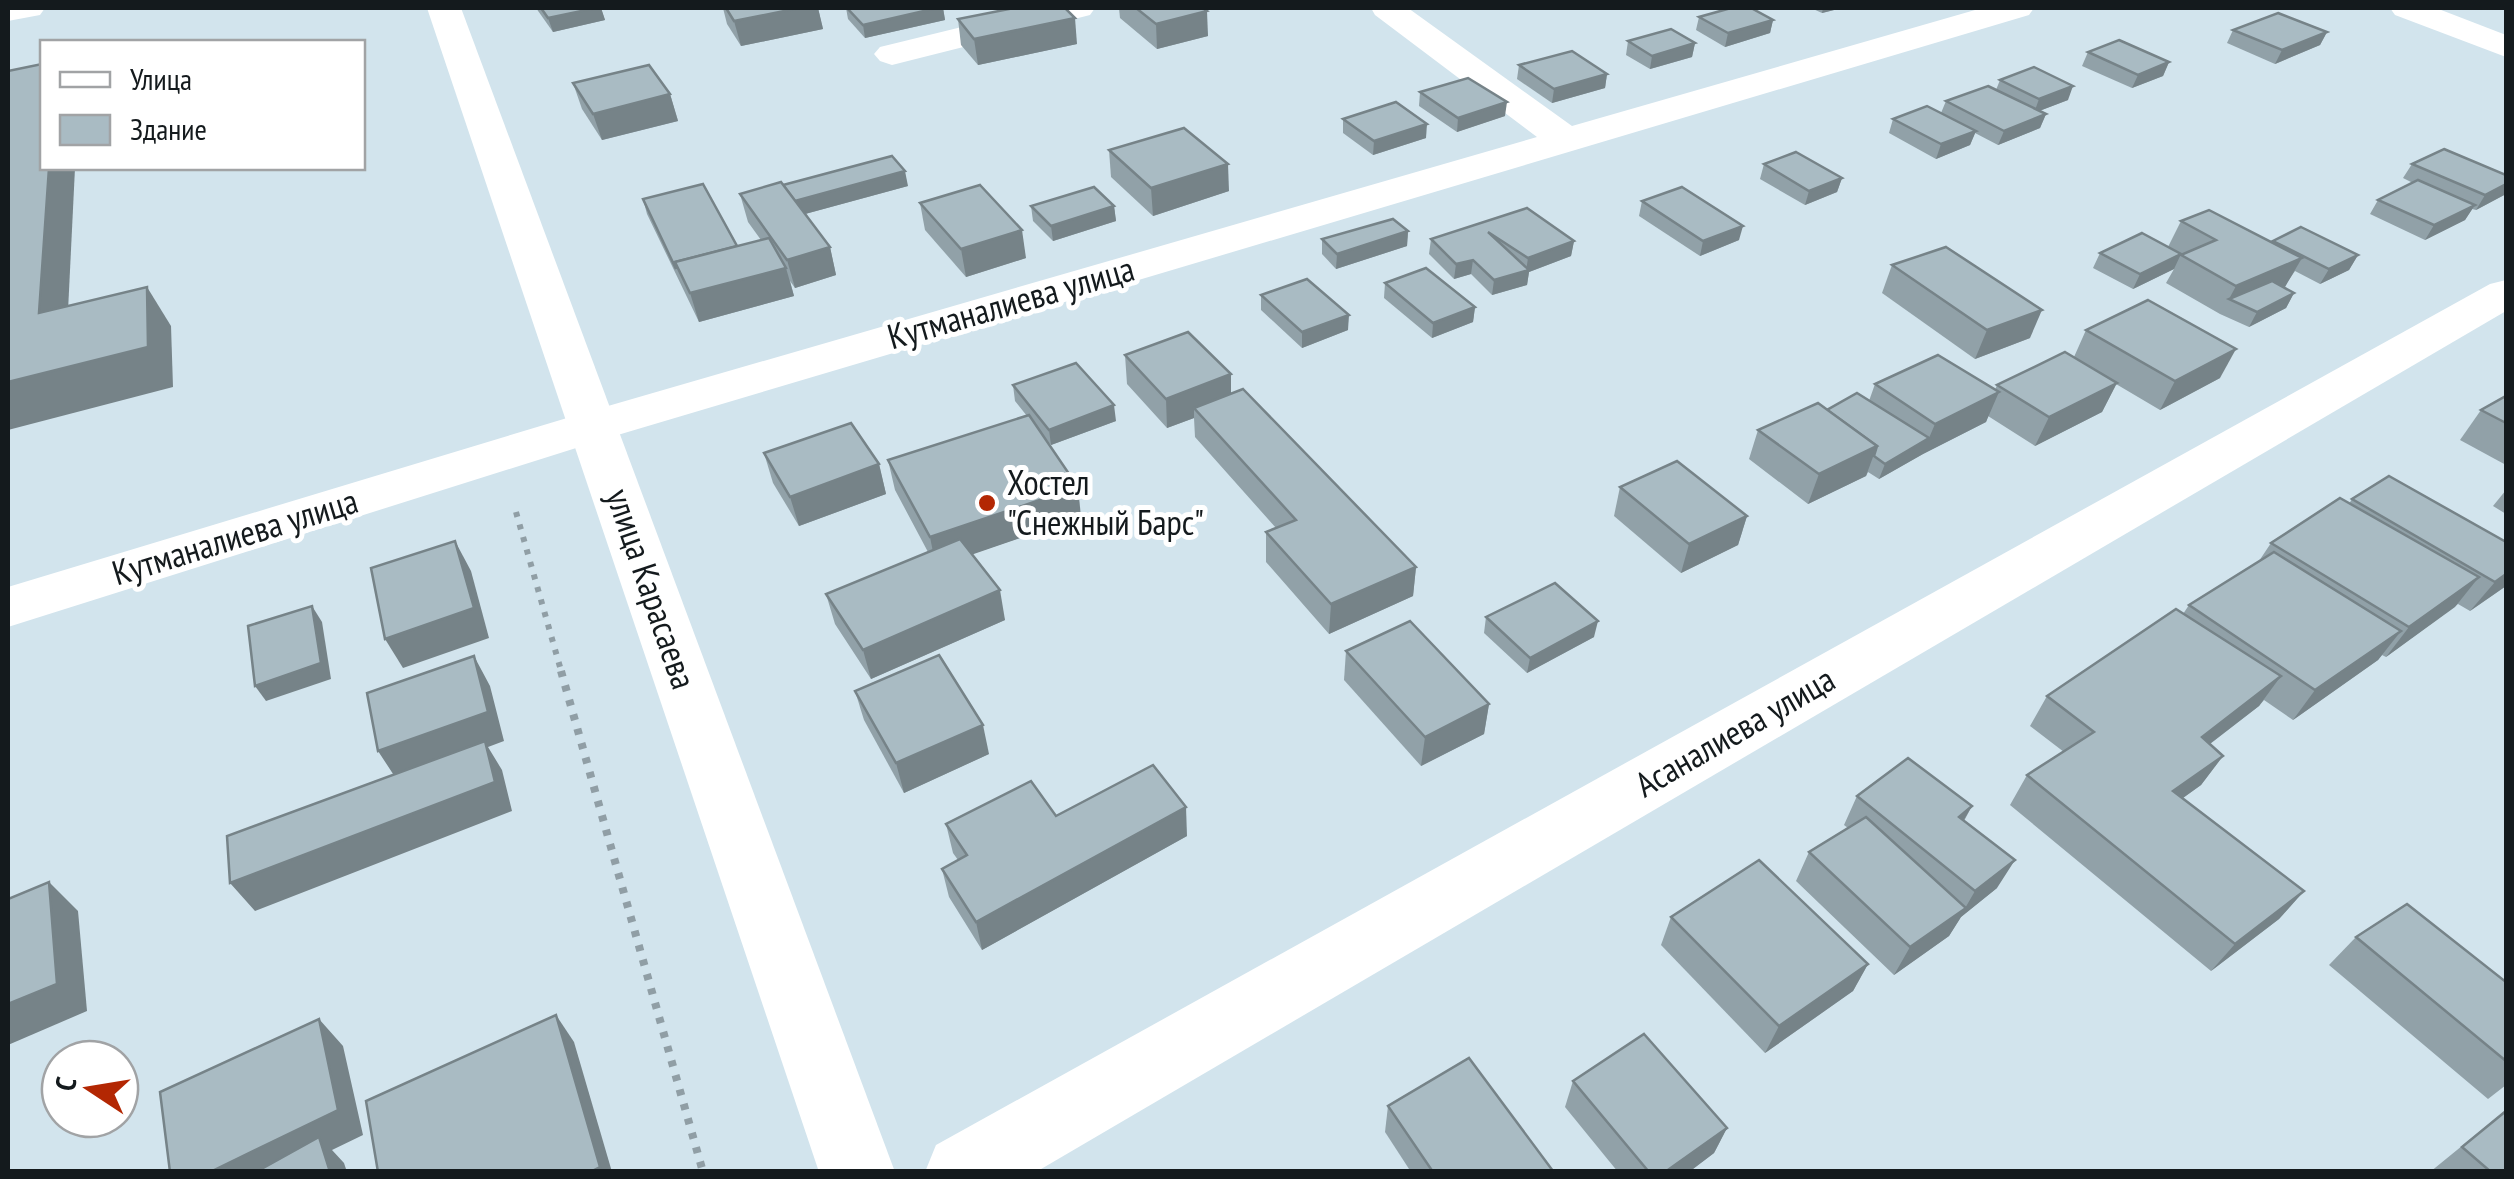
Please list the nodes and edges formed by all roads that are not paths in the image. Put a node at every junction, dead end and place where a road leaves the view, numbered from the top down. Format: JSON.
{"nodes":[{"id":1,"x":28,"y":8,"type":"edge"},
{"id":2,"x":444,"y":8,"type":"edge"},
{"id":3,"x":1078,"y":8,"type":"edge"},
{"id":4,"x":1387,"y":8,"type":"edge"},
{"id":5,"x":2016,"y":8,"type":"edge"},
{"id":6,"x":2408,"y":8,"type":"edge"},
{"id":7,"x":8,"y":11,"type":"edge"},
{"id":8,"x":2506,"y":46,"type":"edge"},
{"id":9,"x":892,"y":54,"type":"dead end"},
{"id":10,"x":1566,"y":140,"type":"junction"},
{"id":11,"x":2506,"y":293,"type":"edge"},
{"id":12,"x":594,"y":426,"type":"junction"},
{"id":13,"x":8,"y":607,"type":"edge"},
{"id":14,"x":857,"y":1172,"type":"edge"},
{"id":15,"x":964,"y":1172,"type":"edge"}],
"edges":[{"from":1,"to":7,"type":"street"},
{"from":2,"to":12,"type":"street","name":"улица Карасаева"},
{"from":3,"to":9,"type":"street"},
{"from":4,"to":10,"type":"street"},
{"from":5,"to":10,"type":"street","name":"Кутманалиева улица"},
{"from":6,"to":8,"type":"street"},
{"from":10,"to":12,"type":"street","name":"Кутманалиева улица"},
{"from":11,"to":15,"type":"street","name":"Асаналиева улица"},
{"from":12,"to":13,"type":"street","name":"Кутманалиева улица"},
{"from":12,"to":14,"type":"street","name":"улица Карасаева"}]}
